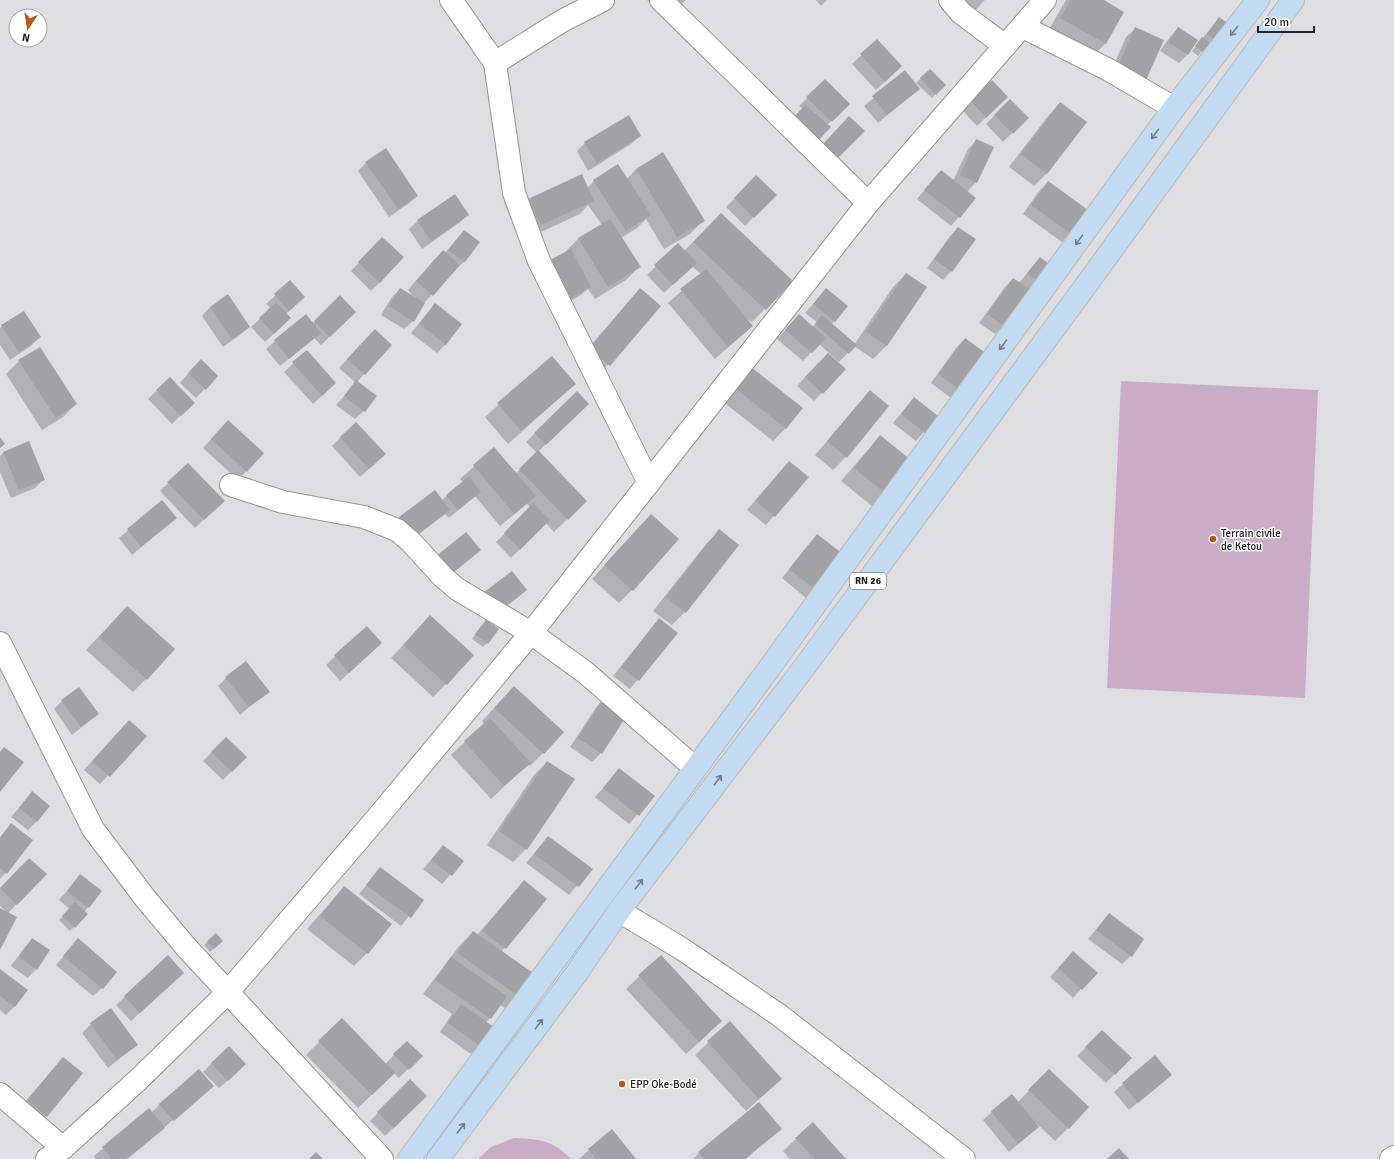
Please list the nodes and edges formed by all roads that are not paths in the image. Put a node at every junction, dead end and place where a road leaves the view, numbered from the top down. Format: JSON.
{"nodes":[{"id":1,"x":451,"y":0,"type":"edge"},
{"id":2,"x":603,"y":0,"type":"edge"},
{"id":3,"x":661,"y":0,"type":"edge"},
{"id":4,"x":950,"y":0,"type":"edge"},
{"id":5,"x":1045,"y":0,"type":"edge"},
{"id":6,"x":1258,"y":0,"type":"edge"},
{"id":7,"x":1293,"y":0,"type":"edge"},
{"id":8,"x":1023,"y":27,"type":"junction"},
{"id":9,"x":1005,"y":46,"type":"junction"},
{"id":10,"x":495,"y":63,"type":"junction"},
{"id":11,"x":1174,"y":108,"type":"junction"},
{"id":12,"x":868,"y":203,"type":"junction"},
{"id":13,"x":649,"y":483,"type":"junction"},
{"id":14,"x":231,"y":485,"type":"dead end"},
{"id":15,"x":531,"y":633,"type":"junction"},
{"id":16,"x":0,"y":643,"type":"edge"},
{"id":17,"x":695,"y":768,"type":"junction"},
{"id":18,"x":619,"y":911,"type":"junction"},
{"id":19,"x":227,"y":993,"type":"junction"},
{"id":20,"x":0,"y":1094,"type":"edge"},
{"id":21,"x":55,"y":1153,"type":"edge"},
{"id":22,"x":1394,"y":1156,"type":"edge"},
{"id":23,"x":382,"y":1159,"type":"edge"},
{"id":24,"x":409,"y":1159,"type":"edge"},
{"id":25,"x":438,"y":1159,"type":"edge"},
{"id":26,"x":964,"y":1159,"type":"edge"},
{"id":27,"x":1391,"y":1159,"type":"edge"}],
"edges":[{"from":1,"to":10,"type":"street"},
{"from":2,"to":10,"type":"street"},
{"from":3,"to":12,"type":"street"},
{"from":4,"to":9,"type":"street"},
{"from":5,"to":8,"type":"street"},
{"from":6,"to":11,"type":"main road","number":"RN 26","one_way":true},
{"from":18,"to":7,"type":"main road","number":"RN 26","one_way":true},
{"from":8,"to":9,"type":"street"},
{"from":8,"to":11,"type":"street"},
{"from":9,"to":12,"type":"street"},
{"from":10,"to":13,"type":"street"},
{"from":11,"to":17,"type":"main road","number":"RN 26","one_way":true},
{"from":12,"to":13,"type":"street"},
{"from":13,"to":15,"type":"street"},
{"from":14,"to":15,"type":"street"},
{"from":15,"to":17,"type":"street"},
{"from":15,"to":19,"type":"street"},
{"from":16,"to":19,"type":"street"},
{"from":17,"to":24,"type":"main road","number":"RN 26"},
{"from":25,"to":18,"type":"main road","number":"RN 26","one_way":true},
{"from":18,"to":26,"type":"street"},
{"from":19,"to":21,"type":"street"},
{"from":19,"to":23,"type":"street"},
{"from":20,"to":21,"type":"street"},
{"from":22,"to":27,"type":"street"}]}
